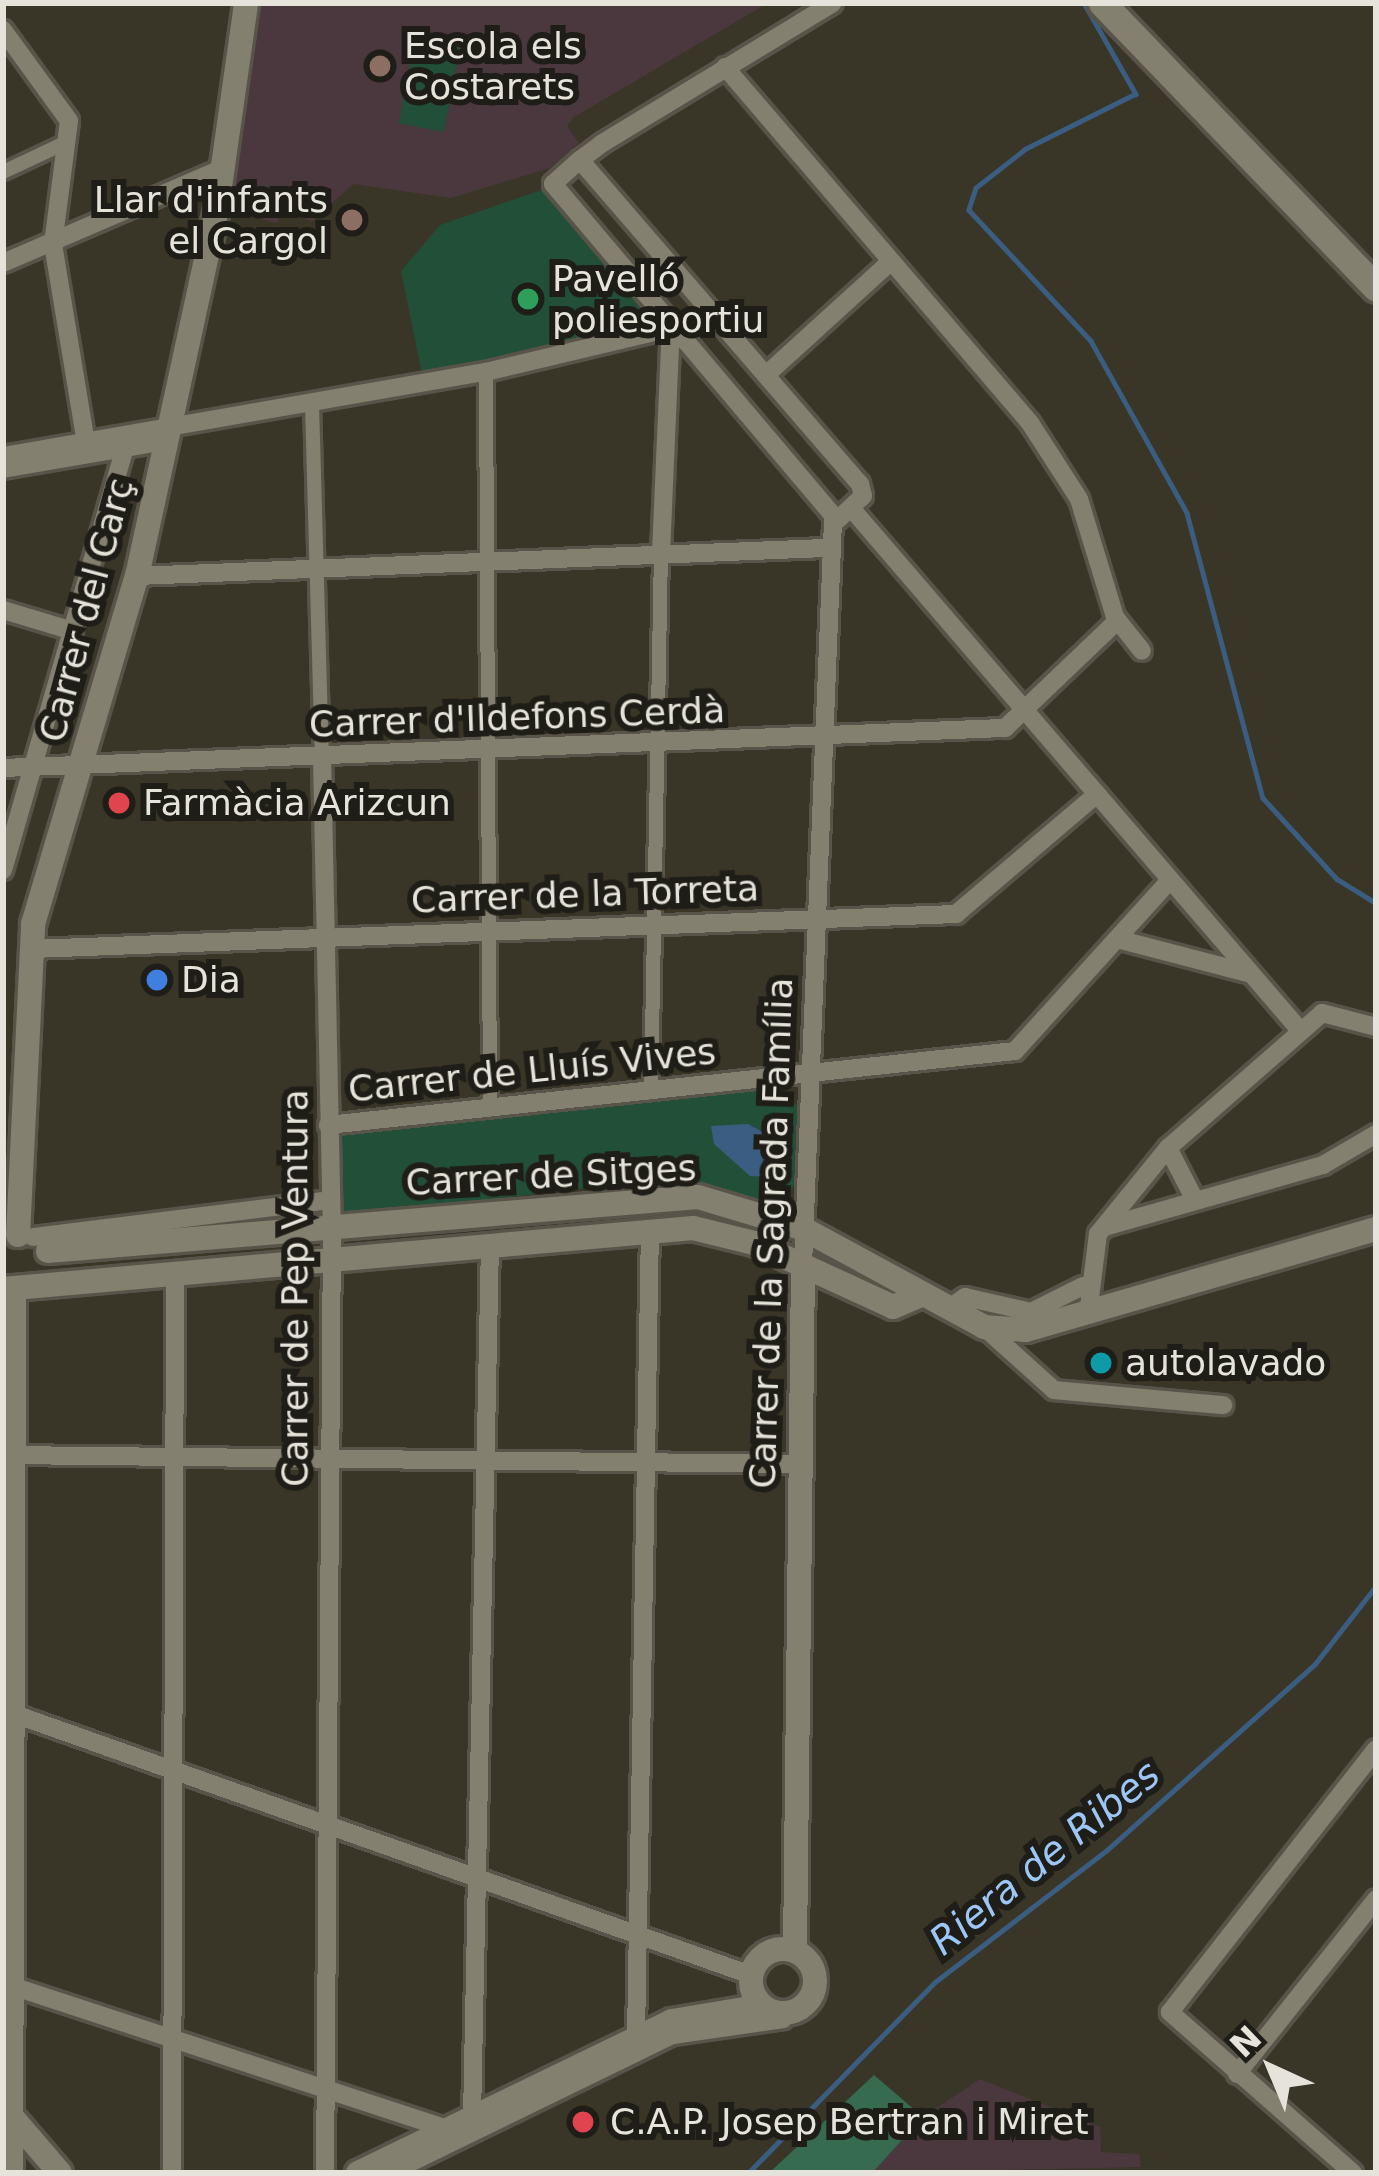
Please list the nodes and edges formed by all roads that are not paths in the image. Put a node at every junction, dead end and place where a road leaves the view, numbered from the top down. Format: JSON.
{"nodes":[{"id":1,"x":247,"y":3,"type":"edge"},
{"id":2,"x":833,"y":3,"type":"edge"},
{"id":3,"x":1102,"y":3,"type":"edge"},
{"id":4,"x":3,"y":30,"type":"edge"},
{"id":5,"x":725,"y":67,"type":"junction"},
{"id":6,"x":67,"y":142,"type":"junction"},
{"id":7,"x":580,"y":160,"type":"junction"},
{"id":8,"x":224,"y":168,"type":"junction"},
{"id":9,"x":3,"y":172,"type":"edge"},
{"id":10,"x":53,"y":244,"type":"junction"},
{"id":11,"x":890,"y":262,"type":"junction"},
{"id":12,"x":3,"y":263,"type":"edge"},
{"id":13,"x":1376,"y":288,"type":"edge"},
{"id":14,"x":671,"y":328,"type":"junction"},
{"id":15,"x":486,"y":372,"type":"junction"},
{"id":16,"x":766,"y":375,"type":"junction"},
{"id":17,"x":312,"y":404,"type":"junction"},
{"id":18,"x":168,"y":432,"type":"junction"},
{"id":19,"x":85,"y":437,"type":"junction"},
{"id":20,"x":126,"y":444,"type":"junction"},
{"id":21,"x":3,"y":456,"type":"edge"},
{"id":22,"x":3,"y":469,"type":"edge"},
{"id":23,"x":851,"y":508,"type":"junction"},
{"id":24,"x":833,"y":521,"type":"junction"},
{"id":25,"x":824,"y":548,"type":"junction"},
{"id":26,"x":661,"y":553,"type":"junction"},
{"id":27,"x":487,"y":560,"type":"junction"},
{"id":28,"x":316,"y":566,"type":"junction"},
{"id":29,"x":137,"y":576,"type":"junction"},
{"id":30,"x":3,"y":610,"type":"edge"},
{"id":31,"x":1117,"y":621,"type":"junction"},
{"id":32,"x":73,"y":631,"type":"junction"},
{"id":33,"x":1142,"y":651,"type":"dead end"},
{"id":34,"x":1023,"y":706,"type":"junction"},
{"id":35,"x":819,"y":740,"type":"junction"},
{"id":36,"x":656,"y":746,"type":"junction"},
{"id":37,"x":488,"y":752,"type":"junction"},
{"id":38,"x":322,"y":757,"type":"junction"},
{"id":39,"x":3,"y":768,"type":"edge"},
{"id":40,"x":33,"y":769,"type":"junction"},
{"id":41,"x":81,"y":769,"type":"junction"},
{"id":42,"x":1097,"y":794,"type":"junction"},
{"id":43,"x":3,"y":870,"type":"edge"},
{"id":44,"x":1169,"y":881,"type":"junction"},
{"id":45,"x":816,"y":920,"type":"junction"},
{"id":46,"x":651,"y":924,"type":"junction"},
{"id":47,"x":489,"y":929,"type":"junction"},
{"id":48,"x":326,"y":934,"type":"junction"},
{"id":49,"x":1121,"y":940,"type":"junction"},
{"id":50,"x":32,"y":949,"type":"junction"},
{"id":51,"x":1248,"y":973,"type":"junction"},
{"id":52,"x":1376,"y":1027,"type":"edge"},
{"id":53,"x":1298,"y":1028,"type":"junction"},
{"id":54,"x":815,"y":1072,"type":"junction"},
{"id":55,"x":651,"y":1091,"type":"junction"},
{"id":56,"x":490,"y":1108,"type":"junction"},
{"id":57,"x":328,"y":1125,"type":"junction"},
{"id":58,"x":1376,"y":1134,"type":"edge"},
{"id":59,"x":1168,"y":1148,"type":"junction"},
{"id":60,"x":1196,"y":1200,"type":"junction"},
{"id":61,"x":331,"y":1213,"type":"junction"},
{"id":62,"x":1102,"y":1227,"type":"junction"},
{"id":63,"x":802,"y":1228,"type":"junction"},
{"id":64,"x":1376,"y":1228,"type":"edge"},
{"id":65,"x":650,"y":1229,"type":"junction"},
{"id":66,"x":25,"y":1241,"type":"edge"},
{"id":67,"x":490,"y":1244,"type":"junction"},
{"id":68,"x":330,"y":1262,"type":"junction"},
{"id":69,"x":803,"y":1265,"type":"junction"},
{"id":70,"x":175,"y":1272,"type":"junction"},
{"id":71,"x":44,"y":1284,"type":"junction"},
{"id":72,"x":1083,"y":1286,"type":"junction"},
{"id":73,"x":9,"y":1292,"type":"edge"},
{"id":74,"x":920,"y":1296,"type":"junction"},
{"id":75,"x":947,"y":1310,"type":"junction"},
{"id":76,"x":1088,"y":1315,"type":"junction"},
{"id":77,"x":984,"y":1328,"type":"junction"},
{"id":78,"x":1223,"y":1406,"type":"dead end"},
{"id":79,"x":7,"y":1455,"type":"edge"},
{"id":80,"x":175,"y":1456,"type":"junction"},
{"id":81,"x":328,"y":1460,"type":"junction"},
{"id":82,"x":483,"y":1460,"type":"junction"},
{"id":83,"x":647,"y":1462,"type":"junction"},
{"id":84,"x":799,"y":1464,"type":"junction"},
{"id":85,"x":6,"y":1720,"type":"edge"},
{"id":86,"x":1376,"y":1749,"type":"edge"},
{"id":87,"x":175,"y":1770,"type":"junction"},
{"id":88,"x":327,"y":1826,"type":"junction"},
{"id":89,"x":479,"y":1881,"type":"junction"},
{"id":90,"x":1376,"y":1899,"type":"edge"},
{"id":91,"x":635,"y":1935,"type":"junction"},
{"id":92,"x":796,"y":1950,"type":"junction"},
{"id":93,"x":751,"y":1975,"type":"junction"},
{"id":94,"x":6,"y":1984,"type":"edge"},
{"id":95,"x":762,"y":2006,"type":"junction"},
{"id":96,"x":784,"y":2021,"type":"dead end"},
{"id":97,"x":171,"y":2036,"type":"junction"},
{"id":98,"x":636,"y":2037,"type":"junction"},
{"id":99,"x":1237,"y":2074,"type":"junction"},
{"id":100,"x":327,"y":2087,"type":"junction"},
{"id":101,"x":7,"y":2111,"type":"edge"},
{"id":102,"x":472,"y":2117,"type":"junction"},
{"id":103,"x":447,"y":2129,"type":"junction"},
{"id":104,"x":11,"y":2173,"type":"edge"},
{"id":105,"x":59,"y":2173,"type":"edge"},
{"id":106,"x":172,"y":2173,"type":"edge"},
{"id":107,"x":325,"y":2173,"type":"edge"},
{"id":108,"x":358,"y":2173,"type":"edge"},
{"id":109,"x":394,"y":2173,"type":"edge"},
{"id":110,"x":1353,"y":2173,"type":"edge"}],
"edges":[{"from":1,"to":8,"type":"street","name":"Carrer del Carç"},
{"from":2,"to":5,"type":"street"},
{"from":3,"to":13,"type":"main road"},
{"from":4,"to":6,"type":"street"},
{"from":5,"to":7,"type":"street"},
{"from":5,"to":11,"type":"street"},
{"from":6,"to":9,"type":"street"},
{"from":6,"to":10,"type":"street"},
{"from":7,"to":14,"type":"street"},
{"from":7,"to":16,"type":"street"},
{"from":8,"to":10,"type":"street"},
{"from":8,"to":18,"type":"street","name":"Carrer del Carç"},
{"from":10,"to":12,"type":"street"},
{"from":10,"to":19,"type":"street"},
{"from":11,"to":16,"type":"street"},
{"from":11,"to":31,"type":"street"},
{"from":14,"to":15,"type":"street"},
{"from":14,"to":24,"type":"street"},
{"from":14,"to":26,"type":"street"},
{"from":15,"to":17,"type":"street"},
{"from":15,"to":27,"type":"street"},
{"from":16,"to":23,"type":"street"},
{"from":17,"to":18,"type":"street"},
{"from":17,"to":28,"type":"street","name":"Carrer de Pep Ventura"},
{"from":18,"to":19,"type":"street"},
{"from":18,"to":20,"type":"street"},
{"from":18,"to":29,"type":"street","name":"Carrer del Carç"},
{"from":19,"to":21,"type":"street"},
{"from":20,"to":22,"type":"street"},
{"from":20,"to":32,"type":"street"},
{"from":23,"to":24,"type":"street"},
{"from":23,"to":34,"type":"street"},
{"from":24,"to":25,"type":"street","name":"Carrer de la Sagrada Família"},
{"from":25,"to":26,"type":"street"},
{"from":25,"to":35,"type":"street","name":"Carrer de la Sagrada Família"},
{"from":26,"to":27,"type":"street"},
{"from":26,"to":36,"type":"street"},
{"from":27,"to":28,"type":"street"},
{"from":27,"to":37,"type":"street"},
{"from":28,"to":29,"type":"street"},
{"from":28,"to":38,"type":"street","name":"Carrer de Pep Ventura"},
{"from":29,"to":41,"type":"street","name":"Carrer del Carç"},
{"from":30,"to":32,"type":"street"},
{"from":31,"to":33,"type":"street"},
{"from":31,"to":34,"type":"street","name":"Carrer d'Ildefons Cerdà"},
{"from":32,"to":40,"type":"street"},
{"from":34,"to":35,"type":"street","name":"Carrer d'Ildefons Cerdà"},
{"from":34,"to":42,"type":"street"},
{"from":35,"to":36,"type":"street","name":"Carrer d'Ildefons Cerdà"},
{"from":35,"to":45,"type":"street","name":"Carrer de la Sagrada Família"},
{"from":36,"to":37,"type":"street","name":"Carrer d'Ildefons Cerdà"},
{"from":36,"to":46,"type":"street"},
{"from":37,"to":38,"type":"street","name":"Carrer d'Ildefons Cerdà"},
{"from":37,"to":47,"type":"street"},
{"from":38,"to":41,"type":"street","name":"Carrer d'Ildefons Cerdà"},
{"from":38,"to":48,"type":"street","name":"Carrer de Pep Ventura"},
{"from":39,"to":40,"type":"street","name":"Carrer d'Ildefons Cerdà"},
{"from":40,"to":41,"type":"street","name":"Carrer d'Ildefons Cerdà"},
{"from":40,"to":43,"type":"street"},
{"from":41,"to":50,"type":"street","name":"Carrer del Carç"},
{"from":42,"to":44,"type":"street"},
{"from":42,"to":45,"type":"street","name":"Carrer de la Torreta"},
{"from":44,"to":49,"type":"street","name":"Carrer de Lluís Vives"},
{"from":44,"to":51,"type":"street"},
{"from":45,"to":46,"type":"street","name":"Carrer de la Torreta"},
{"from":45,"to":54,"type":"street","name":"Carrer de la Sagrada Família"},
{"from":46,"to":47,"type":"street","name":"Carrer de la Torreta"},
{"from":46,"to":55,"type":"street"},
{"from":47,"to":48,"type":"street","name":"Carrer de la Torreta"},
{"from":47,"to":56,"type":"street"},
{"from":48,"to":50,"type":"street","name":"Carrer de la Torreta"},
{"from":48,"to":57,"type":"street","name":"Carrer de Pep Ventura"},
{"from":49,"to":51,"type":"street"},
{"from":49,"to":54,"type":"street","name":"Carrer de Lluís Vives"},
{"from":50,"to":66,"type":"street","name":"Carrer del Carç"},
{"from":51,"to":53,"type":"street"},
{"from":52,"to":53,"type":"street"},
{"from":53,"to":59,"type":"street"},
{"from":54,"to":55,"type":"street","name":"Carrer de Lluís Vives"},
{"from":54,"to":63,"type":"street","name":"Carrer de la Sagrada Família"},
{"from":55,"to":56,"type":"street","name":"Carrer de Lluís Vives"},
{"from":56,"to":57,"type":"street","name":"Carrer de Lluís Vives"},
{"from":57,"to":61,"type":"street","name":"Carrer de Pep Ventura"},
{"from":58,"to":60,"type":"street"},
{"from":59,"to":60,"type":"street"},
{"from":59,"to":62,"type":"street"},
{"from":60,"to":62,"type":"street"},
{"from":61,"to":63,"type":"street","name":"Carrer de Sitges"},
{"from":61,"to":66,"type":"street","name":"Carrer de Sitges"},
{"from":61,"to":68,"type":"street","name":"Carrer de Pep Ventura"},
{"from":62,"to":72,"type":"street"},
{"from":63,"to":69,"type":"street","name":"Carrer de la Sagrada Família"},
{"from":63,"to":74,"type":"street","name":"Carrer de Sitges"},
{"from":64,"to":76,"type":"street"},
{"from":65,"to":67,"type":"street"},
{"from":65,"to":69,"type":"street"},
{"from":65,"to":83,"type":"street"},
{"from":66,"to":71,"type":"street","name":"Carrer del Carç"},
{"from":67,"to":68,"type":"street"},
{"from":67,"to":82,"type":"street"},
{"from":68,"to":70,"type":"street"},
{"from":68,"to":81,"type":"street","name":"Carrer de Pep Ventura"},
{"from":69,"to":74,"type":"street"},
{"from":69,"to":84,"type":"street","name":"Carrer de la Sagrada Família"},
{"from":70,"to":71,"type":"street"},
{"from":70,"to":80,"type":"street"},
{"from":71,"to":73,"type":"street"},
{"from":72,"to":75,"type":"street"},
{"from":72,"to":76,"type":"street"},
{"from":73,"to":79,"type":"street"},
{"from":74,"to":75,"type":"street","name":"Carrer de Sitges"},
{"from":75,"to":77,"type":"street","name":"Carrer de Sitges"},
{"from":76,"to":77,"type":"street"},
{"from":77,"to":78,"type":"street"},
{"from":79,"to":80,"type":"street"},
{"from":79,"to":85,"type":"street"},
{"from":80,"to":81,"type":"street"},
{"from":80,"to":87,"type":"street"},
{"from":81,"to":82,"type":"street"},
{"from":81,"to":88,"type":"street","name":"Carrer de Pep Ventura"},
{"from":82,"to":83,"type":"street"},
{"from":82,"to":89,"type":"street"},
{"from":83,"to":84,"type":"street"},
{"from":83,"to":91,"type":"street"},
{"from":84,"to":92,"type":"street","name":"Carrer de la Sagrada Família"},
{"from":85,"to":87,"type":"street"},
{"from":85,"to":94,"type":"street"},
{"from":86,"to":99,"type":"street"},
{"from":87,"to":88,"type":"street"},
{"from":87,"to":97,"type":"street"},
{"from":88,"to":89,"type":"street"},
{"from":88,"to":100,"type":"street","name":"Carrer de Pep Ventura"},
{"from":89,"to":91,"type":"street"},
{"from":89,"to":102,"type":"street"},
{"from":90,"to":99,"type":"street"},
{"from":91,"to":93,"type":"street"},
{"from":91,"to":98,"type":"street"},
{"from":92,"to":93,"type":"street"},
{"from":92,"to":95,"type":"street"},
{"from":93,"to":95,"type":"street"},
{"from":94,"to":97,"type":"street"},
{"from":94,"to":101,"type":"street"},
{"from":95,"to":98,"type":"street"},
{"from":96,"to":109,"type":"street"},
{"from":97,"to":100,"type":"street"},
{"from":97,"to":106,"type":"street"},
{"from":98,"to":102,"type":"street"},
{"from":99,"to":110,"type":"street"},
{"from":100,"to":103,"type":"street"},
{"from":100,"to":107,"type":"street","name":"Carrer de Pep Ventura"},
{"from":101,"to":104,"type":"street"},
{"from":101,"to":105,"type":"street"},
{"from":102,"to":103,"type":"street"},
{"from":103,"to":108,"type":"street"}]}
